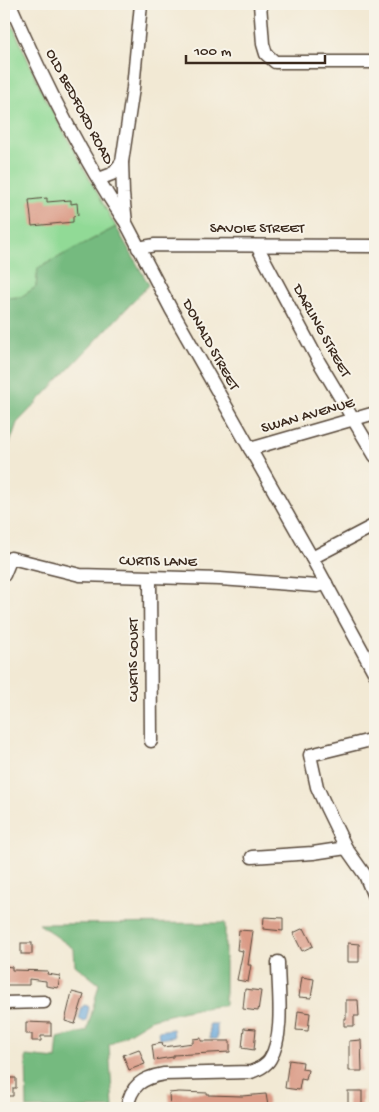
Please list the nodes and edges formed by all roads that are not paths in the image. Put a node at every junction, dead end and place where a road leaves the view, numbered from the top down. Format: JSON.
{"nodes":[{"id":1,"x":10,"y":4,"type":"edge"},
{"id":2,"x":141,"y":4,"type":"edge"},
{"id":3,"x":260,"y":4,"type":"edge"},
{"id":4,"x":375,"y":62,"type":"edge"},
{"id":5,"x":122,"y":162,"type":"junction"},
{"id":6,"x":99,"y":179,"type":"junction"},
{"id":7,"x":126,"y":223,"type":"junction"},
{"id":8,"x":257,"y":246,"type":"junction"},
{"id":9,"x":375,"y":246,"type":"edge"},
{"id":10,"x":138,"y":248,"type":"junction"},
{"id":11,"x":375,"y":413,"type":"edge"},
{"id":12,"x":353,"y":419,"type":"junction"},
{"id":13,"x":250,"y":449,"type":"junction"},
{"id":14,"x":375,"y":456,"type":"edge"},
{"id":15,"x":375,"y":525,"type":"edge"},
{"id":16,"x":312,"y":558,"type":"junction"},
{"id":17,"x":4,"y":575,"type":"edge"},
{"id":18,"x":150,"y":578,"type":"junction"},
{"id":19,"x":326,"y":584,"type":"junction"},
{"id":20,"x":375,"y":674,"type":"edge"},
{"id":21,"x":375,"y":739,"type":"edge"},
{"id":22,"x":150,"y":741,"type":"dead end"},
{"id":23,"x":346,"y":848,"type":"junction"},
{"id":24,"x":252,"y":858,"type":"dead end"},
{"id":25,"x":375,"y":899,"type":"edge"},
{"id":26,"x":278,"y":962,"type":"dead end"},
{"id":27,"x":44,"y":1002,"type":"dead end"},
{"id":28,"x":4,"y":1004,"type":"edge"},
{"id":29,"x":127,"y":1108,"type":"edge"}],
"edges":[{"from":1,"to":6,"type":"street","name":"OLD BEDFORD ROAD"},
{"from":2,"to":5,"type":"street","name":"DONALD STREET"},
{"from":3,"to":4,"type":"street"},
{"from":5,"to":6,"type":"street"},
{"from":5,"to":7,"type":"street","name":"DONALD STREET"},
{"from":6,"to":7,"type":"street","name":"OLD BEDFORD ROAD"},
{"from":7,"to":10,"type":"street","name":"DONALD STREET"},
{"from":8,"to":9,"type":"street","name":"SAVOIE STREET"},
{"from":8,"to":10,"type":"street","name":"SAVOIE STREET"},
{"from":8,"to":12,"type":"street","name":"DARLING STREET"},
{"from":10,"to":13,"type":"street","name":"DONALD STREET"},
{"from":11,"to":12,"type":"street","name":"SWAN AVENUE"},
{"from":12,"to":13,"type":"street","name":"SWAN AVENUE"},
{"from":12,"to":14,"type":"street","name":"DARLING STREET"},
{"from":13,"to":16,"type":"street","name":"DONALD STREET"},
{"from":15,"to":16,"type":"street"},
{"from":16,"to":19,"type":"street","name":"DONALD STREET"},
{"from":17,"to":18,"type":"street","name":"CURTIS LANE"},
{"from":18,"to":19,"type":"street","name":"CURTIS LANE"},
{"from":18,"to":22,"type":"street","name":"CURTIS COURT"},
{"from":19,"to":20,"type":"street","name":"DONALD STREET"},
{"from":21,"to":23,"type":"street"},
{"from":23,"to":24,"type":"street"},
{"from":23,"to":25,"type":"street"},
{"from":26,"to":29,"type":"street"},
{"from":27,"to":28,"type":"street"}]}
